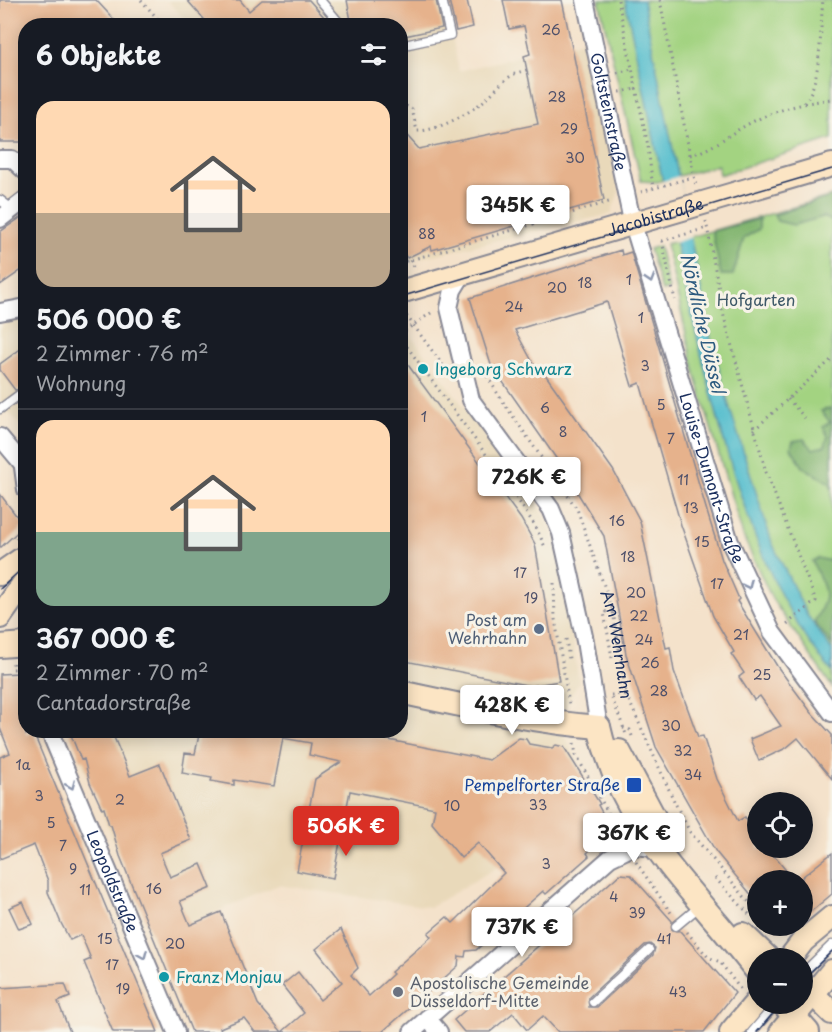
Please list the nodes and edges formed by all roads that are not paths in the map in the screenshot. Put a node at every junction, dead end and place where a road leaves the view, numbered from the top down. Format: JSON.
{"nodes":[{"id":1,"x":320,"y":0,"type":"edge"},
{"id":2,"x":442,"y":0,"type":"edge"},
{"id":3,"x":585,"y":0,"type":"edge"},
{"id":4,"x":335,"y":18,"type":"edge"},
{"id":5,"x":408,"y":44,"type":"edge"},
{"id":6,"x":0,"y":159,"type":"edge"},
{"id":7,"x":18,"y":165,"type":"edge"},
{"id":8,"x":832,"y":165,"type":"edge"},
{"id":9,"x":633,"y":224,"type":"junction"},
{"id":10,"x":464,"y":272,"type":"junction"},
{"id":11,"x":408,"y":294,"type":"edge"},
{"id":12,"x":18,"y":309,"type":"edge"},
{"id":13,"x":0,"y":312,"type":"edge"},
{"id":14,"x":18,"y":396,"type":"edge"},
{"id":15,"x":0,"y":409,"type":"edge"},
{"id":16,"x":0,"y":437,"type":"edge"},
{"id":17,"x":18,"y":460,"type":"edge"},
{"id":18,"x":18,"y":562,"type":"edge"},
{"id":19,"x":0,"y":574,"type":"edge"},
{"id":20,"x":18,"y":591,"type":"edge"},
{"id":21,"x":0,"y":617,"type":"edge"},
{"id":22,"x":18,"y":645,"type":"edge"},
{"id":23,"x":0,"y":646,"type":"edge"},
{"id":24,"x":408,"y":694,"type":"edge"},
{"id":25,"x":832,"y":713,"type":"edge"},
{"id":26,"x":599,"y":727,"type":"junction"},
{"id":27,"x":52,"y":738,"type":"edge"},
{"id":28,"x":654,"y":848,"type":"junction"},
{"id":29,"x":700,"y":906,"type":"junction"},
{"id":30,"x":832,"y":917,"type":"edge"},
{"id":31,"x":676,"y":926,"type":"dead end"},
{"id":32,"x":832,"y":945,"type":"edge"},
{"id":33,"x":758,"y":948,"type":"edge"},
{"id":34,"x":798,"y":948,"type":"edge"},
{"id":35,"x":649,"y":950,"type":"dead end"},
{"id":36,"x":747,"y":960,"type":"edge"},
{"id":37,"x":832,"y":971,"type":"edge"},
{"id":38,"x":813,"y":977,"type":"edge"},
{"id":39,"x":813,"y":989,"type":"edge"},
{"id":40,"x":593,"y":1002,"type":"dead end"},
{"id":41,"x":813,"y":1009,"type":"edge"},
{"id":42,"x":747,"y":1013,"type":"edge"},
{"id":43,"x":832,"y":1013,"type":"edge"},
{"id":44,"x":781,"y":1014,"type":"edge"},
{"id":45,"x":427,"y":1018,"type":"junction"},
{"id":46,"x":176,"y":1032,"type":"edge"},
{"id":47,"x":412,"y":1032,"type":"edge"},
{"id":48,"x":439,"y":1032,"type":"edge"},
{"id":49,"x":731,"y":1032,"type":"edge"},
{"id":50,"x":752,"y":1032,"type":"edge"}],
"edges":[{"from":1,"to":4,"type":"lane"},
{"from":2,"to":5,"type":"lane"},
{"from":3,"to":9,"type":"street","name":"Goltsteinstraße"},
{"from":6,"to":7,"type":"street"},
{"from":8,"to":9,"type":"street","name":"Jacobistraße"},
{"from":9,"to":10,"type":"street","name":"Jacobistraße"},
{"from":9,"to":25,"type":"street","name":"Louise-Dumont-Straße","one_way":true},
{"from":10,"to":11,"type":"street","name":"Jacobistraße"},
{"from":10,"to":26,"type":"street","name":"Am Wehrhahn"},
{"from":12,"to":13,"type":"street"},
{"from":14,"to":15,"type":"lane"},
{"from":16,"to":17,"type":"street"},
{"from":18,"to":19,"type":"street"},
{"from":20,"to":21,"type":"street"},
{"from":22,"to":23,"type":"street"},
{"from":24,"to":26,"type":"street"},
{"from":26,"to":28,"type":"street","name":"Am Wehrhahn"},
{"from":26,"to":33,"type":"street"},
{"from":27,"to":46,"type":"street","name":"Leopoldstraße","one_way":true},
{"from":28,"to":29,"type":"street","name":"Am Wehrhahn"},
{"from":28,"to":45,"type":"street"},
{"from":29,"to":31,"type":"lane"},
{"from":29,"to":36,"type":"street","name":"Am Wehrhahn"},
{"from":30,"to":34,"type":"street"},
{"from":32,"to":38,"type":"lane"},
{"from":35,"to":40,"type":"lane"},
{"from":37,"to":39,"type":"street"},
{"from":41,"to":43,"type":"street"},
{"from":42,"to":49,"type":"street"},
{"from":44,"to":50,"type":"lane"},
{"from":45,"to":47,"type":"street"},
{"from":45,"to":48,"type":"street"}]}
